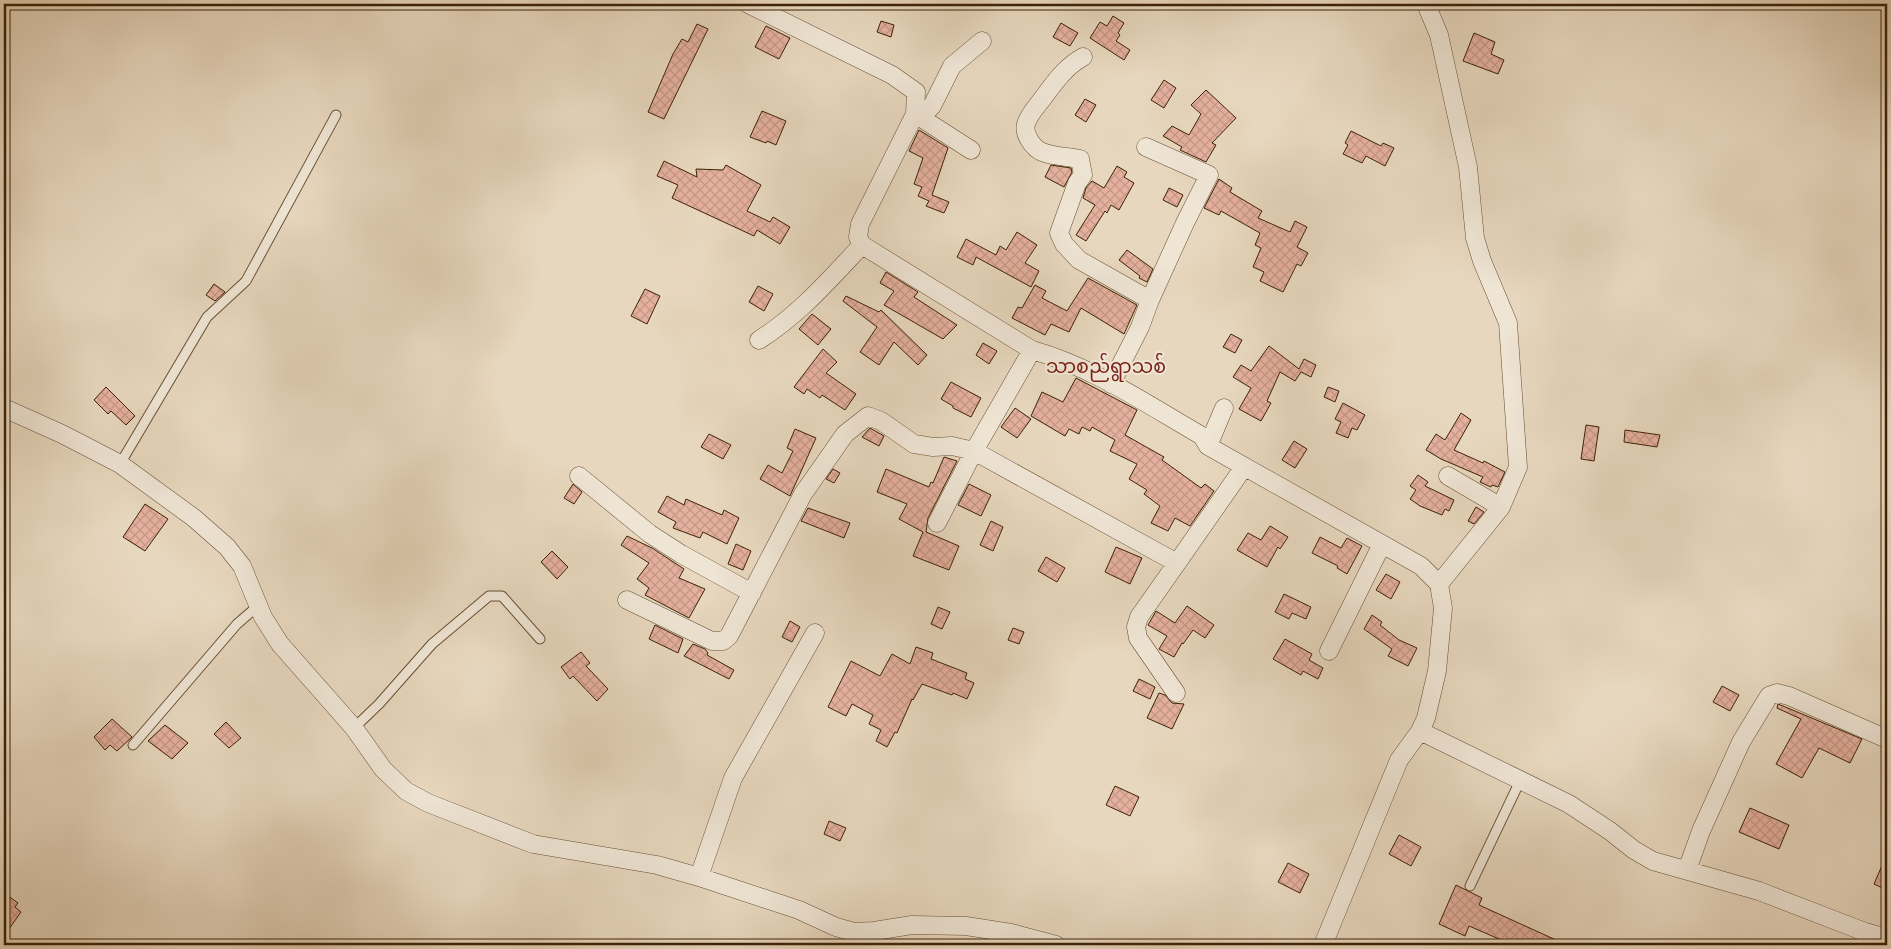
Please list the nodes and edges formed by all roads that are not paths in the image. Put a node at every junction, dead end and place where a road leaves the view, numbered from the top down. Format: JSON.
{"nodes":[{"id":1,"x":748,"y":4,"type":"edge"},
{"id":2,"x":1426,"y":4,"type":"edge"},
{"id":3,"x":982,"y":40,"type":"dead end"},
{"id":4,"x":1083,"y":57,"type":"dead end"},
{"id":5,"x":336,"y":115,"type":"dead end"},
{"id":6,"x":916,"y":115,"type":"junction"},
{"id":7,"x":1146,"y":147,"type":"dead end"},
{"id":8,"x":971,"y":150,"type":"dead end"},
{"id":9,"x":862,"y":245,"type":"junction"},
{"id":10,"x":1150,"y":300,"type":"junction"},
{"id":11,"x":759,"y":340,"type":"dead end"},
{"id":12,"x":1032,"y":350,"type":"junction"},
{"id":13,"x":1111,"y":384,"type":"junction"},
{"id":14,"x":4,"y":408,"type":"edge"},
{"id":15,"x":1224,"y":408,"type":"dead end"},
{"id":16,"x":1208,"y":446,"type":"junction"},
{"id":17,"x":974,"y":452,"type":"junction"},
{"id":18,"x":120,"y":464,"type":"junction"},
{"id":19,"x":1244,"y":467,"type":"junction"},
{"id":20,"x":579,"y":476,"type":"dead end"},
{"id":21,"x":1448,"y":476,"type":"dead end"},
{"id":22,"x":1501,"y":508,"type":"junction"},
{"id":23,"x":937,"y":522,"type":"dead end"},
{"id":24,"x":1382,"y":544,"type":"junction"},
{"id":25,"x":1177,"y":563,"type":"junction"},
{"id":26,"x":1439,"y":584,"type":"junction"},
{"id":27,"x":752,"y":593,"type":"junction"},
{"id":28,"x":627,"y":600,"type":"dead end"},
{"id":29,"x":258,"y":605,"type":"junction"},
{"id":30,"x":815,"y":632,"type":"dead end"},
{"id":31,"x":540,"y":639,"type":"dead end"},
{"id":32,"x":1329,"y":651,"type":"dead end"},
{"id":33,"x":1176,"y":693,"type":"dead end"},
{"id":34,"x":354,"y":728,"type":"junction"},
{"id":35,"x":1420,"y":731,"type":"junction"},
{"id":36,"x":1887,"y":739,"type":"edge"},
{"id":37,"x":133,"y":745,"type":"dead end"},
{"id":38,"x":1520,"y":781,"type":"junction"},
{"id":39,"x":1687,"y":870,"type":"junction"},
{"id":40,"x":699,"y":877,"type":"junction"},
{"id":41,"x":1470,"y":886,"type":"dead end"},
{"id":42,"x":1887,"y":938,"type":"edge"},
{"id":43,"x":1056,"y":945,"type":"edge"},
{"id":44,"x":1323,"y":945,"type":"edge"}],
"edges":[{"from":1,"to":6,"type":"street"},
{"from":2,"to":22,"type":"street"},
{"from":3,"to":6,"type":"street"},
{"from":4,"to":10,"type":"street"},
{"from":5,"to":18,"type":"lane"},
{"from":6,"to":8,"type":"street"},
{"from":6,"to":9,"type":"street"},
{"from":7,"to":10,"type":"street"},
{"from":9,"to":11,"type":"street"},
{"from":9,"to":12,"type":"street"},
{"from":10,"to":13,"type":"street"},
{"from":12,"to":13,"type":"street"},
{"from":12,"to":17,"type":"street"},
{"from":13,"to":16,"type":"street"},
{"from":14,"to":18,"type":"street"},
{"from":15,"to":16,"type":"street"},
{"from":16,"to":19,"type":"street"},
{"from":17,"to":23,"type":"street"},
{"from":17,"to":25,"type":"street"},
{"from":17,"to":27,"type":"street"},
{"from":18,"to":29,"type":"street"},
{"from":19,"to":24,"type":"street"},
{"from":19,"to":25,"type":"street"},
{"from":20,"to":27,"type":"street"},
{"from":21,"to":22,"type":"street"},
{"from":22,"to":26,"type":"street"},
{"from":24,"to":26,"type":"street"},
{"from":24,"to":32,"type":"street"},
{"from":25,"to":33,"type":"street"},
{"from":26,"to":35,"type":"street"},
{"from":27,"to":28,"type":"street"},
{"from":29,"to":34,"type":"street"},
{"from":29,"to":37,"type":"lane"},
{"from":30,"to":40,"type":"street"},
{"from":31,"to":34,"type":"lane"},
{"from":34,"to":40,"type":"street"},
{"from":35,"to":38,"type":"street"},
{"from":35,"to":44,"type":"street"},
{"from":36,"to":39,"type":"street"},
{"from":38,"to":39,"type":"street"},
{"from":38,"to":41,"type":"lane"},
{"from":39,"to":42,"type":"street"},
{"from":40,"to":43,"type":"street"}]}
